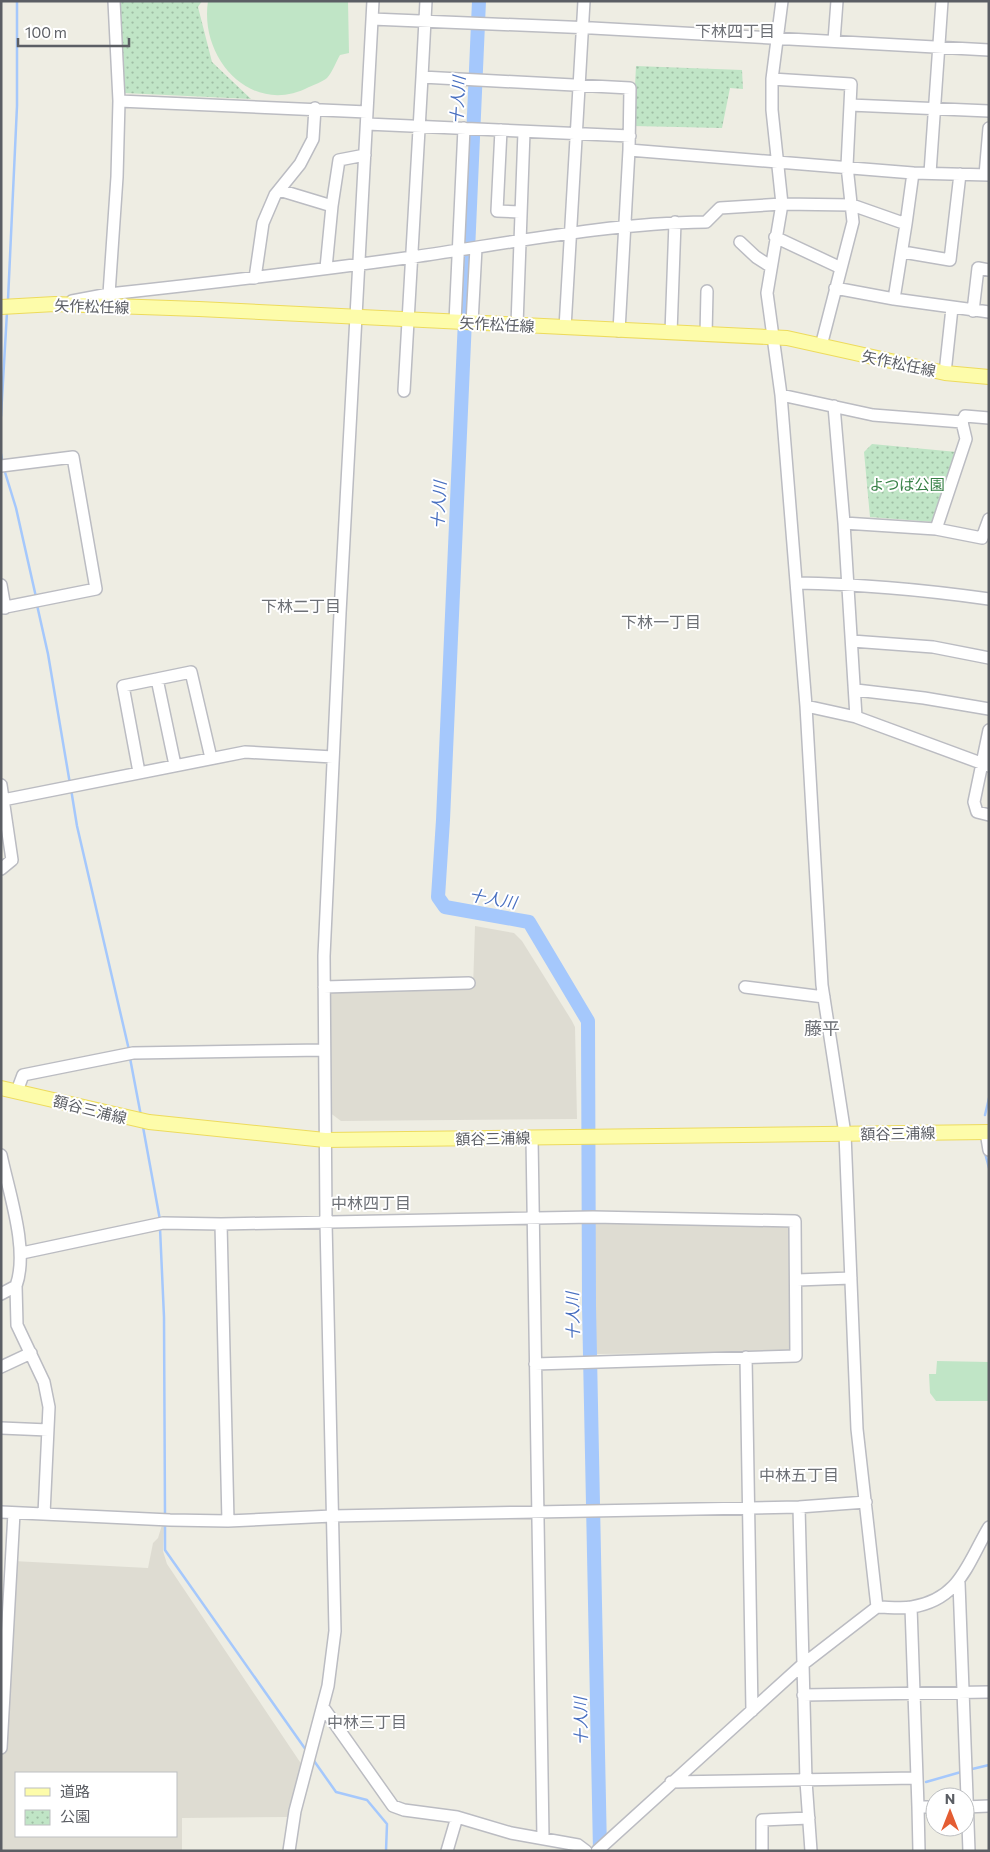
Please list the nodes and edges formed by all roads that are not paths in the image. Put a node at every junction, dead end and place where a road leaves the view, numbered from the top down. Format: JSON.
{"nodes":[{"id":1,"x":114,"y":1,"type":"edge"},
{"id":2,"x":373,"y":1,"type":"edge"},
{"id":3,"x":426,"y":1,"type":"edge"},
{"id":4,"x":584,"y":1,"type":"edge"},
{"id":5,"x":782,"y":1,"type":"edge"},
{"id":6,"x":837,"y":1,"type":"edge"},
{"id":7,"x":942,"y":1,"type":"edge"},
{"id":8,"x":372,"y":19,"type":"junction"},
{"id":9,"x":426,"y":21,"type":"junction"},
{"id":10,"x":583,"y":28,"type":"junction"},
{"id":11,"x":777,"y":38,"type":"junction"},
{"id":12,"x":834,"y":41,"type":"junction"},
{"id":13,"x":938,"y":46,"type":"junction"},
{"id":14,"x":989,"y":50,"type":"edge"},
{"id":15,"x":422,"y":78,"type":"junction"},
{"id":16,"x":772,"y":79,"type":"junction"},
{"id":17,"x":581,"y":85,"type":"junction"},
{"id":18,"x":119,"y":101,"type":"junction"},
{"id":19,"x":850,"y":105,"type":"junction"},
{"id":20,"x":316,"y":108,"type":"junction"},
{"id":21,"x":934,"y":109,"type":"junction"},
{"id":22,"x":989,"y":111,"type":"edge"},
{"id":23,"x":367,"y":112,"type":"junction"},
{"id":24,"x":367,"y":124,"type":"junction"},
{"id":25,"x":419,"y":127,"type":"junction"},
{"id":26,"x":470,"y":128,"type":"junction"},
{"id":27,"x":989,"y":128,"type":"edge"},
{"id":28,"x":501,"y":130,"type":"junction"},
{"id":29,"x":524,"y":132,"type":"junction"},
{"id":30,"x":578,"y":134,"type":"junction"},
{"id":31,"x":630,"y":136,"type":"junction"},
{"id":32,"x":629,"y":150,"type":"junction"},
{"id":33,"x":365,"y":155,"type":"junction"},
{"id":34,"x":778,"y":160,"type":"junction"},
{"id":35,"x":846,"y":166,"type":"junction"},
{"id":36,"x":913,"y":173,"type":"junction"},
{"id":37,"x":930,"y":173,"type":"junction"},
{"id":38,"x":960,"y":174,"type":"junction"},
{"id":39,"x":987,"y":175,"type":"edge"},
{"id":40,"x":279,"y":190,"type":"junction"},
{"id":41,"x":782,"y":204,"type":"junction"},
{"id":42,"x":852,"y":205,"type":"junction"},
{"id":43,"x":332,"y":206,"type":"junction"},
{"id":44,"x":520,"y":212,"type":"junction"},
{"id":45,"x":675,"y":222,"type":"junction"},
{"id":46,"x":906,"y":224,"type":"junction"},
{"id":47,"x":623,"y":228,"type":"junction"},
{"id":48,"x":570,"y":234,"type":"junction"},
{"id":49,"x":775,"y":237,"type":"junction"},
{"id":50,"x":519,"y":242,"type":"junction"},
{"id":51,"x":740,"y":242,"type":"dead end"},
{"id":52,"x":467,"y":249,"type":"junction"},
{"id":53,"x":903,"y":252,"type":"junction"},
{"id":54,"x":413,"y":257,"type":"junction"},
{"id":55,"x":358,"y":264,"type":"junction"},
{"id":56,"x":770,"y":266,"type":"junction"},
{"id":57,"x":326,"y":268,"type":"junction"},
{"id":58,"x":842,"y":268,"type":"junction"},
{"id":59,"x":989,"y":270,"type":"edge"},
{"id":60,"x":255,"y":278,"type":"junction"},
{"id":61,"x":835,"y":288,"type":"junction"},
{"id":62,"x":708,"y":291,"type":"dead end"},
{"id":63,"x":109,"y":294,"type":"junction"},
{"id":64,"x":894,"y":300,"type":"junction"},
{"id":65,"x":55,"y":304,"type":"junction"},
{"id":66,"x":1,"y":307,"type":"edge"},
{"id":67,"x":952,"y":308,"type":"junction"},
{"id":68,"x":973,"y":310,"type":"junction"},
{"id":69,"x":989,"y":312,"type":"edge"},
{"id":70,"x":356,"y":317,"type":"junction"},
{"id":71,"x":410,"y":320,"type":"junction"},
{"id":72,"x":463,"y":323,"type":"junction"},
{"id":73,"x":517,"y":325,"type":"junction"},
{"id":74,"x":565,"y":328,"type":"junction"},
{"id":75,"x":620,"y":331,"type":"junction"},
{"id":76,"x":671,"y":334,"type":"junction"},
{"id":77,"x":706,"y":335,"type":"junction"},
{"id":78,"x":774,"y":338,"type":"junction"},
{"id":79,"x":821,"y":346,"type":"junction"},
{"id":80,"x":945,"y":373,"type":"junction"},
{"id":81,"x":989,"y":377,"type":"edge"},
{"id":82,"x":404,"y":391,"type":"dead end"},
{"id":83,"x":781,"y":395,"type":"junction"},
{"id":84,"x":834,"y":406,"type":"junction"},
{"id":85,"x":989,"y":418,"type":"edge"},
{"id":86,"x":962,"y":422,"type":"junction"},
{"id":87,"x":4,"y":466,"type":"edge"},
{"id":88,"x":989,"y":519,"type":"edge"},
{"id":89,"x":844,"y":523,"type":"junction"},
{"id":90,"x":936,"y":529,"type":"junction"},
{"id":91,"x":986,"y":538,"type":"edge"},
{"id":92,"x":796,"y":583,"type":"junction"},
{"id":93,"x":848,"y":584,"type":"junction"},
{"id":94,"x":1,"y":585,"type":"edge"},
{"id":95,"x":989,"y":599,"type":"edge"},
{"id":96,"x":3,"y":608,"type":"edge"},
{"id":97,"x":852,"y":641,"type":"junction"},
{"id":98,"x":989,"y":658,"type":"edge"},
{"id":99,"x":158,"y":679,"type":"junction"},
{"id":100,"x":856,"y":690,"type":"junction"},
{"id":101,"x":806,"y":706,"type":"junction"},
{"id":102,"x":989,"y":709,"type":"edge"},
{"id":103,"x":856,"y":717,"type":"junction"},
{"id":104,"x":989,"y":730,"type":"edge"},
{"id":105,"x":333,"y":757,"type":"junction"},
{"id":106,"x":211,"y":758,"type":"junction"},
{"id":107,"x":176,"y":765,"type":"junction"},
{"id":108,"x":986,"y":765,"type":"edge"},
{"id":109,"x":139,"y":772,"type":"junction"},
{"id":110,"x":1,"y":785,"type":"edge"},
{"id":111,"x":3,"y":800,"type":"junction"},
{"id":112,"x":989,"y":815,"type":"edge"},
{"id":113,"x":1,"y":869,"type":"edge"},
{"id":114,"x":469,"y":983,"type":"dead end"},
{"id":115,"x":745,"y":987,"type":"dead end"},
{"id":116,"x":324,"y":988,"type":"junction"},
{"id":117,"x":824,"y":997,"type":"junction"},
{"id":118,"x":324,"y":1050,"type":"junction"},
{"id":119,"x":1,"y":1088,"type":"edge"},
{"id":120,"x":17,"y":1091,"type":"junction"},
{"id":121,"x":987,"y":1132,"type":"edge"},
{"id":122,"x":845,"y":1134,"type":"junction"},
{"id":123,"x":532,"y":1138,"type":"junction"},
{"id":124,"x":325,"y":1140,"type":"junction"},
{"id":125,"x":989,"y":1150,"type":"edge"},
{"id":126,"x":1,"y":1155,"type":"edge"},
{"id":127,"x":532,"y":1218,"type":"junction"},
{"id":128,"x":326,"y":1222,"type":"junction"},
{"id":129,"x":221,"y":1224,"type":"junction"},
{"id":130,"x":22,"y":1254,"type":"junction"},
{"id":131,"x":851,"y":1278,"type":"junction"},
{"id":132,"x":797,"y":1280,"type":"junction"},
{"id":133,"x":16,"y":1286,"type":"junction"},
{"id":134,"x":1,"y":1294,"type":"edge"},
{"id":135,"x":31,"y":1353,"type":"junction"},
{"id":136,"x":746,"y":1357,"type":"junction"},
{"id":137,"x":535,"y":1364,"type":"junction"},
{"id":138,"x":1,"y":1367,"type":"edge"},
{"id":139,"x":1,"y":1428,"type":"edge"},
{"id":140,"x":48,"y":1430,"type":"junction"},
{"id":141,"x":866,"y":1502,"type":"junction"},
{"id":142,"x":799,"y":1507,"type":"junction"},
{"id":143,"x":748,"y":1508,"type":"junction"},
{"id":144,"x":1,"y":1512,"type":"edge"},
{"id":145,"x":14,"y":1513,"type":"junction"},
{"id":146,"x":538,"y":1513,"type":"junction"},
{"id":147,"x":44,"y":1514,"type":"junction"},
{"id":148,"x":332,"y":1516,"type":"junction"},
{"id":149,"x":228,"y":1521,"type":"junction"},
{"id":150,"x":989,"y":1527,"type":"edge"},
{"id":151,"x":959,"y":1583,"type":"junction"},
{"id":152,"x":877,"y":1606,"type":"junction"},
{"id":153,"x":912,"y":1607,"type":"junction"},
{"id":154,"x":802,"y":1665,"type":"junction"},
{"id":155,"x":962,"y":1692,"type":"junction"},
{"id":156,"x":989,"y":1692,"type":"edge"},
{"id":157,"x":914,"y":1693,"type":"junction"},
{"id":158,"x":803,"y":1695,"type":"junction"},
{"id":159,"x":323,"y":1707,"type":"junction"},
{"id":160,"x":752,"y":1711,"type":"junction"},
{"id":161,"x":1,"y":1748,"type":"edge"},
{"id":162,"x":917,"y":1778,"type":"junction"},
{"id":163,"x":806,"y":1781,"type":"junction"},
{"id":164,"x":671,"y":1782,"type":"junction"},
{"id":165,"x":965,"y":1787,"type":"edge"},
{"id":166,"x":989,"y":1806,"type":"edge"},
{"id":167,"x":918,"y":1807,"type":"junction"},
{"id":168,"x":925,"y":1807,"type":"edge"},
{"id":169,"x":975,"y":1807,"type":"edge"},
{"id":170,"x":457,"y":1817,"type":"junction"},
{"id":171,"x":809,"y":1818,"type":"junction"},
{"id":172,"x":968,"y":1837,"type":"edge"},
{"id":173,"x":543,"y":1838,"type":"junction"},
{"id":174,"x":289,"y":1851,"type":"edge"},
{"id":175,"x":447,"y":1851,"type":"edge"},
{"id":176,"x":586,"y":1851,"type":"edge"},
{"id":177,"x":597,"y":1851,"type":"edge"},
{"id":178,"x":762,"y":1851,"type":"edge"},
{"id":179,"x":811,"y":1851,"type":"edge"},
{"id":180,"x":919,"y":1851,"type":"edge"},
{"id":181,"x":969,"y":1851,"type":"edge"}],
"edges":[{"from":1,"to":18,"type":"street"},
{"from":2,"to":8,"type":"street"},
{"from":3,"to":9,"type":"street"},
{"from":4,"to":10,"type":"street"},
{"from":5,"to":11,"type":"street"},
{"from":6,"to":12,"type":"street"},
{"from":7,"to":13,"type":"street"},
{"from":8,"to":9,"type":"street"},
{"from":8,"to":23,"type":"street"},
{"from":9,"to":10,"type":"street"},
{"from":9,"to":15,"type":"street"},
{"from":10,"to":11,"type":"street"},
{"from":10,"to":17,"type":"street"},
{"from":11,"to":12,"type":"street"},
{"from":11,"to":16,"type":"street"},
{"from":12,"to":13,"type":"street"},
{"from":13,"to":14,"type":"street"},
{"from":13,"to":21,"type":"street"},
{"from":15,"to":17,"type":"street"},
{"from":15,"to":25,"type":"street"},
{"from":16,"to":19,"type":"street"},
{"from":16,"to":34,"type":"street"},
{"from":17,"to":30,"type":"street"},
{"from":17,"to":31,"type":"street"},
{"from":18,"to":20,"type":"street"},
{"from":18,"to":63,"type":"street"},
{"from":19,"to":21,"type":"street"},
{"from":19,"to":35,"type":"street"},
{"from":20,"to":23,"type":"street"},
{"from":20,"to":40,"type":"street"},
{"from":21,"to":22,"type":"street"},
{"from":21,"to":37,"type":"street"},
{"from":23,"to":24,"type":"street"},
{"from":24,"to":25,"type":"street"},
{"from":24,"to":33,"type":"street"},
{"from":25,"to":26,"type":"street"},
{"from":25,"to":54,"type":"street"},
{"from":26,"to":28,"type":"street"},
{"from":26,"to":52,"type":"street"},
{"from":27,"to":39,"type":"street"},
{"from":28,"to":29,"type":"street"},
{"from":28,"to":44,"type":"street"},
{"from":29,"to":30,"type":"street"},
{"from":29,"to":44,"type":"street"},
{"from":30,"to":31,"type":"street"},
{"from":30,"to":48,"type":"street"},
{"from":31,"to":32,"type":"street"},
{"from":32,"to":34,"type":"street"},
{"from":32,"to":47,"type":"street"},
{"from":33,"to":43,"type":"street"},
{"from":33,"to":55,"type":"street"},
{"from":34,"to":35,"type":"street"},
{"from":34,"to":41,"type":"street"},
{"from":35,"to":36,"type":"street"},
{"from":35,"to":42,"type":"street"},
{"from":36,"to":37,"type":"street"},
{"from":36,"to":46,"type":"street"},
{"from":37,"to":38,"type":"street"},
{"from":38,"to":39,"type":"street"},
{"from":38,"to":53,"type":"street"},
{"from":40,"to":43,"type":"street"},
{"from":40,"to":60,"type":"street"},
{"from":41,"to":42,"type":"street"},
{"from":41,"to":45,"type":"street"},
{"from":41,"to":49,"type":"street"},
{"from":42,"to":46,"type":"street"},
{"from":42,"to":58,"type":"street"},
{"from":43,"to":57,"type":"street"},
{"from":44,"to":50,"type":"street"},
{"from":45,"to":47,"type":"street"},
{"from":45,"to":76,"type":"street"},
{"from":46,"to":53,"type":"street"},
{"from":47,"to":48,"type":"street"},
{"from":47,"to":75,"type":"street"},
{"from":48,"to":50,"type":"street"},
{"from":48,"to":74,"type":"street"},
{"from":49,"to":56,"type":"street"},
{"from":49,"to":58,"type":"street"},
{"from":50,"to":52,"type":"street"},
{"from":50,"to":73,"type":"street"},
{"from":51,"to":56,"type":"street"},
{"from":52,"to":54,"type":"street"},
{"from":52,"to":72,"type":"street"},
{"from":52,"to":72,"type":"street"},
{"from":53,"to":64,"type":"street"},
{"from":54,"to":55,"type":"street"},
{"from":54,"to":71,"type":"street"},
{"from":55,"to":57,"type":"street"},
{"from":55,"to":70,"type":"street"},
{"from":56,"to":78,"type":"street"},
{"from":57,"to":60,"type":"street"},
{"from":58,"to":61,"type":"street"},
{"from":59,"to":68,"type":"street"},
{"from":60,"to":63,"type":"street"},
{"from":61,"to":64,"type":"street"},
{"from":61,"to":79,"type":"street"},
{"from":62,"to":77,"type":"street"},
{"from":63,"to":65,"type":"street"},
{"from":64,"to":67,"type":"street"},
{"from":65,"to":66,"type":"main road","name":"矢作松任線"},
{"from":65,"to":70,"type":"main road","name":"矢作松任線"},
{"from":67,"to":68,"type":"street"},
{"from":67,"to":80,"type":"street"},
{"from":68,"to":69,"type":"street"},
{"from":70,"to":71,"type":"main road","name":"矢作松任線"},
{"from":70,"to":105,"type":"street"},
{"from":71,"to":72,"type":"main road","name":"矢作松任線"},
{"from":71,"to":82,"type":"street"},
{"from":72,"to":73,"type":"main road","name":"矢作松任線"},
{"from":73,"to":74,"type":"main road","name":"矢作松任線"},
{"from":74,"to":75,"type":"main road","name":"矢作松任線"},
{"from":75,"to":76,"type":"main road","name":"矢作松任線"},
{"from":76,"to":77,"type":"main road","name":"矢作松任線"},
{"from":77,"to":78,"type":"main road","name":"矢作松任線"},
{"from":78,"to":79,"type":"main road","name":"矢作松任線"},
{"from":78,"to":83,"type":"street"},
{"from":79,"to":80,"type":"main road","name":"矢作松任線"},
{"from":80,"to":81,"type":"main road","name":"矢作松任線"},
{"from":83,"to":84,"type":"street"},
{"from":83,"to":92,"type":"street"},
{"from":84,"to":86,"type":"street"},
{"from":84,"to":89,"type":"street"},
{"from":85,"to":86,"type":"street"},
{"from":86,"to":90,"type":"street"},
{"from":87,"to":96,"type":"street"},
{"from":88,"to":91,"type":"street"},
{"from":89,"to":90,"type":"street"},
{"from":89,"to":93,"type":"street"},
{"from":90,"to":91,"type":"street"},
{"from":92,"to":93,"type":"street"},
{"from":92,"to":101,"type":"street"},
{"from":93,"to":95,"type":"street"},
{"from":93,"to":97,"type":"street"},
{"from":94,"to":96,"type":"street"},
{"from":97,"to":98,"type":"street"},
{"from":97,"to":100,"type":"street"},
{"from":99,"to":106,"type":"street"},
{"from":99,"to":107,"type":"street"},
{"from":99,"to":109,"type":"street"},
{"from":100,"to":102,"type":"street"},
{"from":100,"to":103,"type":"street"},
{"from":101,"to":103,"type":"street"},
{"from":101,"to":117,"type":"street"},
{"from":103,"to":108,"type":"street"},
{"from":104,"to":108,"type":"street"},
{"from":105,"to":106,"type":"street"},
{"from":105,"to":116,"type":"street"},
{"from":106,"to":107,"type":"street"},
{"from":107,"to":109,"type":"street"},
{"from":108,"to":112,"type":"street"},
{"from":109,"to":111,"type":"street"},
{"from":110,"to":111,"type":"street"},
{"from":111,"to":113,"type":"street"},
{"from":114,"to":116,"type":"street"},
{"from":115,"to":117,"type":"street"},
{"from":116,"to":118,"type":"street"},
{"from":117,"to":122,"type":"street"},
{"from":118,"to":120,"type":"street"},
{"from":118,"to":124,"type":"street"},
{"from":119,"to":120,"type":"main road","name":"額谷三浦線"},
{"from":120,"to":124,"type":"main road","name":"額谷三浦線"},
{"from":121,"to":122,"type":"main road","name":"額谷三浦線"},
{"from":121,"to":125,"type":"street"},
{"from":122,"to":123,"type":"main road","name":"額谷三浦線"},
{"from":122,"to":131,"type":"street"},
{"from":123,"to":124,"type":"main road","name":"額谷三浦線"},
{"from":123,"to":127,"type":"street"},
{"from":124,"to":128,"type":"street"},
{"from":126,"to":130,"type":"street"},
{"from":127,"to":128,"type":"street"},
{"from":127,"to":132,"type":"street"},
{"from":127,"to":137,"type":"street"},
{"from":128,"to":129,"type":"street"},
{"from":128,"to":148,"type":"street"},
{"from":129,"to":130,"type":"street"},
{"from":129,"to":149,"type":"street"},
{"from":130,"to":133,"type":"street"},
{"from":131,"to":132,"type":"street"},
{"from":131,"to":141,"type":"street"},
{"from":132,"to":136,"type":"street"},
{"from":133,"to":134,"type":"street"},
{"from":133,"to":135,"type":"street"},
{"from":135,"to":138,"type":"street"},
{"from":135,"to":140,"type":"street"},
{"from":136,"to":137,"type":"street"},
{"from":136,"to":143,"type":"street"},
{"from":137,"to":146,"type":"street"},
{"from":139,"to":140,"type":"street"},
{"from":140,"to":147,"type":"street"},
{"from":141,"to":142,"type":"street"},
{"from":141,"to":152,"type":"street"},
{"from":142,"to":143,"type":"street"},
{"from":142,"to":154,"type":"street"},
{"from":143,"to":146,"type":"street"},
{"from":143,"to":160,"type":"street"},
{"from":144,"to":145,"type":"street"},
{"from":145,"to":147,"type":"street"},
{"from":145,"to":161,"type":"street"},
{"from":146,"to":148,"type":"street"},
{"from":146,"to":173,"type":"street"},
{"from":147,"to":149,"type":"street"},
{"from":148,"to":149,"type":"street"},
{"from":148,"to":159,"type":"street"},
{"from":150,"to":151,"type":"street"},
{"from":151,"to":153,"type":"street"},
{"from":151,"to":155,"type":"street"},
{"from":152,"to":153,"type":"street"},
{"from":152,"to":154,"type":"street"},
{"from":153,"to":157,"type":"street"},
{"from":154,"to":158,"type":"street"},
{"from":154,"to":160,"type":"street"},
{"from":155,"to":156,"type":"street"},
{"from":155,"to":157,"type":"street"},
{"from":155,"to":165,"type":"street"},
{"from":157,"to":158,"type":"street"},
{"from":157,"to":162,"type":"street"},
{"from":158,"to":163,"type":"street"},
{"from":159,"to":170,"type":"street"},
{"from":159,"to":174,"type":"street"},
{"from":160,"to":164,"type":"street"},
{"from":162,"to":163,"type":"street"},
{"from":162,"to":167,"type":"street"},
{"from":163,"to":164,"type":"street"},
{"from":163,"to":171,"type":"street"},
{"from":164,"to":177,"type":"street"},
{"from":166,"to":169,"type":"street"},
{"from":167,"to":168,"type":"street"},
{"from":167,"to":180,"type":"street"},
{"from":170,"to":173,"type":"street"},
{"from":170,"to":175,"type":"street"},
{"from":171,"to":178,"type":"street"},
{"from":171,"to":179,"type":"street"},
{"from":172,"to":181,"type":"street"},
{"from":173,"to":176,"type":"street"}]}
